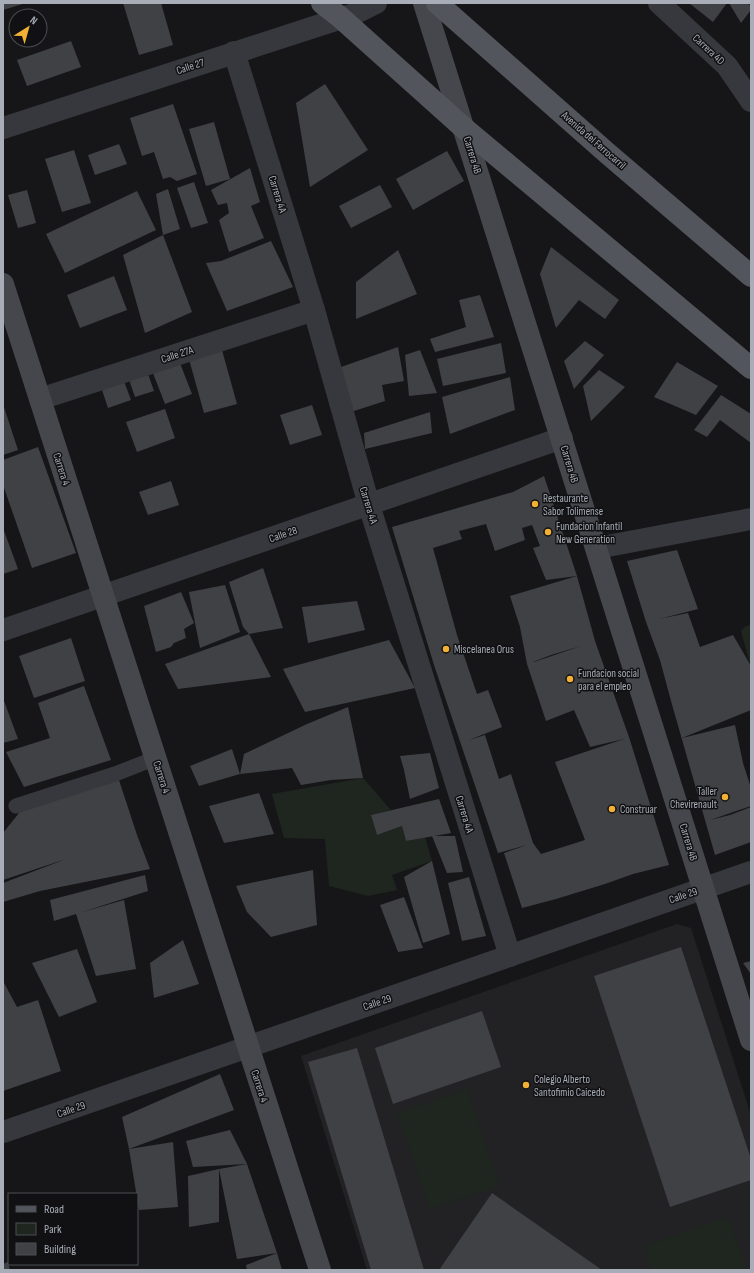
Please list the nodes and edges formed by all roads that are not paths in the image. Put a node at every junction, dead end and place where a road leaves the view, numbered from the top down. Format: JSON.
{"nodes":[{"id":1,"x":322,"y":3,"type":"edge"},
{"id":2,"x":376,"y":3,"type":"edge"},
{"id":3,"x":424,"y":3,"type":"edge"},
{"id":4,"x":437,"y":3,"type":"edge"},
{"id":5,"x":659,"y":3,"type":"edge"},
{"id":6,"x":340,"y":17,"type":"junction"},
{"id":7,"x":234,"y":52,"type":"junction"},
{"id":8,"x":751,"y":101,"type":"edge"},
{"id":9,"x":3,"y":128,"type":"edge"},
{"id":10,"x":465,"y":129,"type":"junction"},
{"id":11,"x":751,"y":276,"type":"edge"},
{"id":12,"x":3,"y":284,"type":"edge"},
{"id":13,"x":314,"y":310,"type":"junction"},
{"id":14,"x":751,"y":368,"type":"edge"},
{"id":15,"x":40,"y":399,"type":"junction"},
{"id":16,"x":562,"y":438,"type":"junction"},
{"id":17,"x":369,"y":505,"type":"junction"},
{"id":18,"x":751,"y":519,"type":"edge"},
{"id":19,"x":596,"y":548,"type":"junction"},
{"id":20,"x":103,"y":596,"type":"junction"},
{"id":21,"x":3,"y":630,"type":"edge"},
{"id":22,"x":156,"y":758,"type":"junction"},
{"id":23,"x":16,"y":806,"type":"dead end"},
{"id":24,"x":751,"y":872,"type":"edge"},
{"id":25,"x":704,"y":888,"type":"junction"},
{"id":26,"x":510,"y":956,"type":"junction"},
{"id":27,"x":751,"y":1040,"type":"edge"},
{"id":28,"x":248,"y":1047,"type":"junction"},
{"id":29,"x":3,"y":1132,"type":"edge"},
{"id":30,"x":320,"y":1270,"type":"edge"}],
"edges":[{"from":1,"to":6,"type":"main road"},
{"from":2,"to":6,"type":"street","name":"Calle 27"},
{"from":3,"to":10,"type":"main road","name":"Carrera 4B"},
{"from":4,"to":11,"type":"main road","name":"Avenida del Ferrocarril"},
{"from":5,"to":8,"type":"street","name":"Carrera 4D"},
{"from":6,"to":7,"type":"street","name":"Calle 27"},
{"from":6,"to":10,"type":"main road"},
{"from":7,"to":9,"type":"street","name":"Calle 27"},
{"from":7,"to":13,"type":"street","name":"Carrera 4A"},
{"from":10,"to":14,"type":"main road"},
{"from":10,"to":16,"type":"main road","name":"Carrera 4B"},
{"from":12,"to":15,"type":"main road","name":"Carrera 4"},
{"from":13,"to":15,"type":"street","name":"Calle 27A"},
{"from":13,"to":17,"type":"street","name":"Carrera 4A"},
{"from":15,"to":20,"type":"main road","name":"Carrera 4"},
{"from":16,"to":17,"type":"street","name":"Calle 28"},
{"from":16,"to":19,"type":"main road","name":"Carrera 4B"},
{"from":17,"to":20,"type":"street","name":"Calle 28"},
{"from":17,"to":26,"type":"street","name":"Carrera 4A"},
{"from":18,"to":19,"type":"street"},
{"from":19,"to":25,"type":"main road","name":"Carrera 4B"},
{"from":20,"to":21,"type":"street","name":"Calle 28"},
{"from":20,"to":22,"type":"main road","name":"Carrera 4"},
{"from":22,"to":23,"type":"lane"},
{"from":22,"to":28,"type":"main road","name":"Carrera 4"},
{"from":24,"to":25,"type":"street","name":"Calle 29"},
{"from":25,"to":26,"type":"street","name":"Calle 29"},
{"from":25,"to":27,"type":"main road","name":"Carrera 4B"},
{"from":26,"to":28,"type":"street","name":"Calle 29"},
{"from":28,"to":29,"type":"street","name":"Calle 29"},
{"from":28,"to":30,"type":"main road","name":"Carrera 4"}]}
